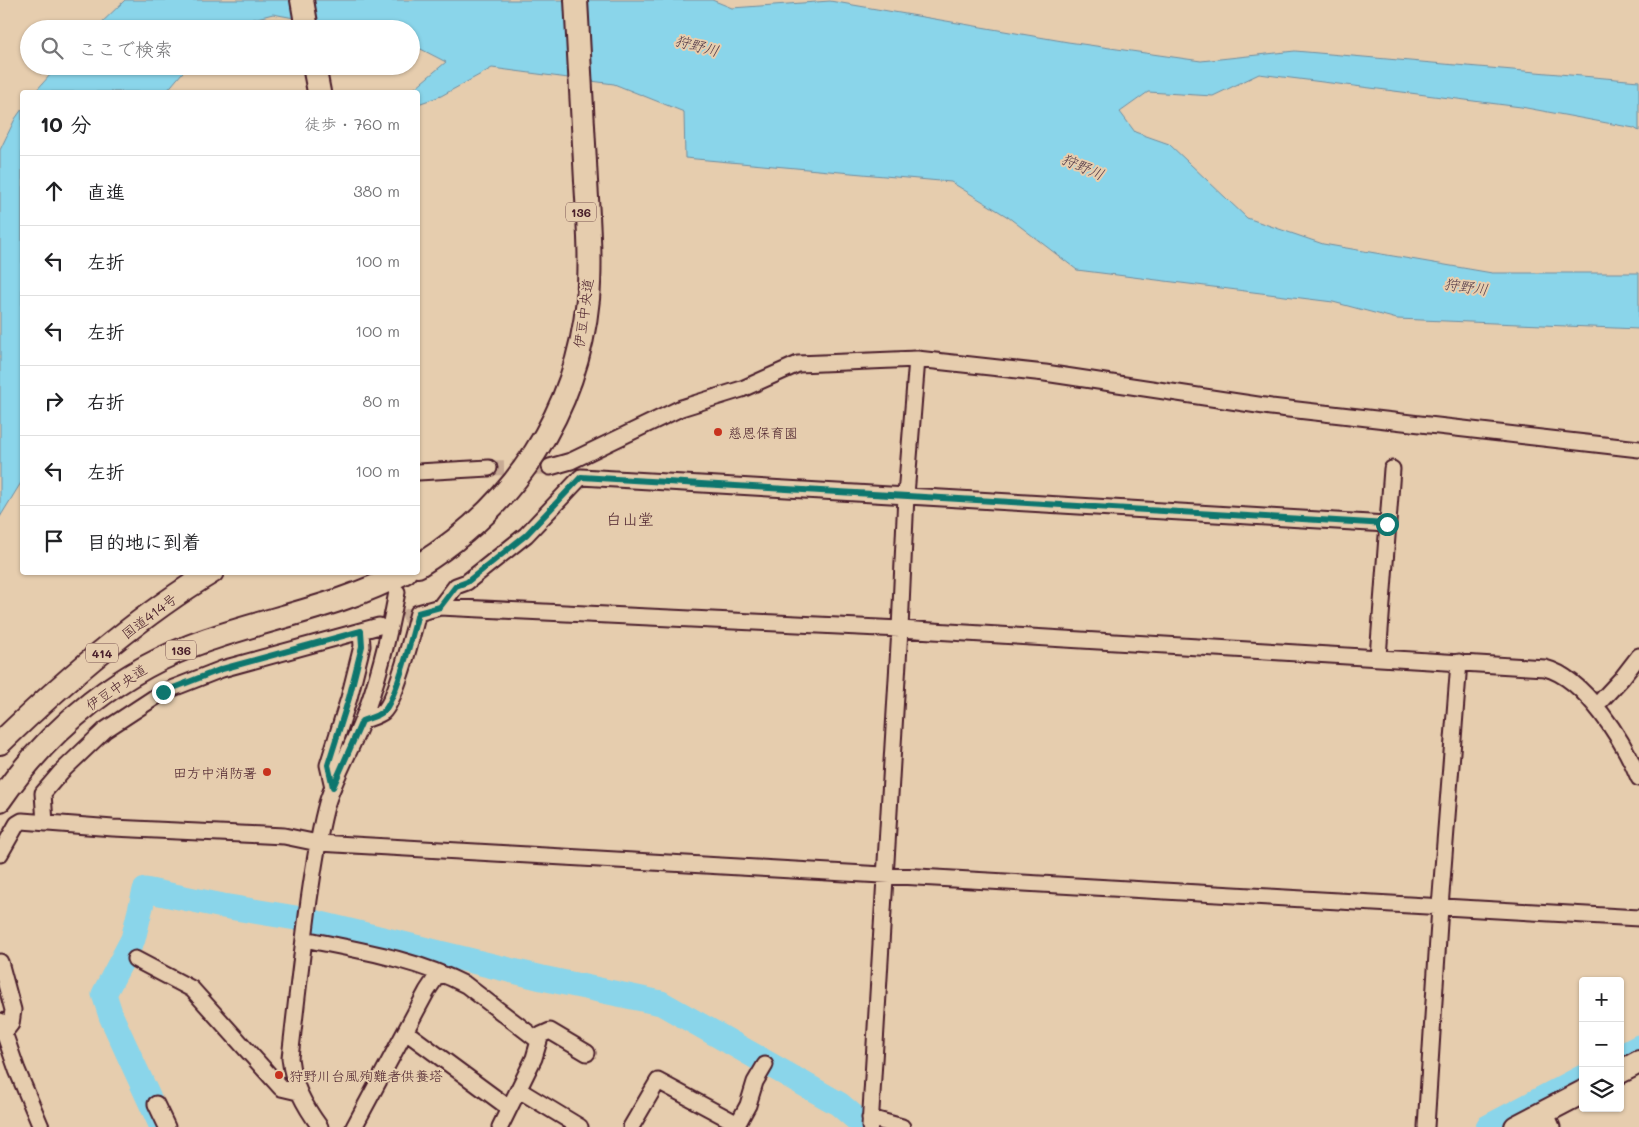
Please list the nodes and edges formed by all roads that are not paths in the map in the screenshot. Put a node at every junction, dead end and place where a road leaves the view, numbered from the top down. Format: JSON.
{"nodes":[{"id":1,"x":302,"y":0,"type":"edge"},
{"id":2,"x":569,"y":0,"type":"edge"},
{"id":3,"x":576,"y":0,"type":"edge"},
{"id":4,"x":306,"y":20,"type":"edge"},
{"id":5,"x":316,"y":75,"type":"edge"},
{"id":6,"x":319,"y":90,"type":"edge"},
{"id":7,"x":917,"y":359,"type":"junction"},
{"id":8,"x":551,"y":418,"type":"junction"},
{"id":9,"x":1639,"y":449,"type":"edge"},
{"id":10,"x":550,"y":467,"type":"tunnel mouth"},
{"id":11,"x":489,"y":468,"type":"tunnel mouth"},
{"id":12,"x":1392,"y":469,"type":"dead end"},
{"id":13,"x":420,"y":472,"type":"edge"},
{"id":14,"x":906,"y":495,"type":"junction"},
{"id":15,"x":1387,"y":524,"type":"junction"},
{"id":16,"x":420,"y":556,"type":"edge"},
{"id":17,"x":420,"y":565,"type":"edge"},
{"id":18,"x":207,"y":575,"type":"edge"},
{"id":19,"x":397,"y":579,"type":"edge"},
{"id":20,"x":440,"y":607,"type":"junction"},
{"id":21,"x":379,"y":626,"type":"tunnel mouth"},
{"id":22,"x":900,"y":629,"type":"junction"},
{"id":23,"x":361,"y":631,"type":"junction"},
{"id":24,"x":1639,"y":656,"type":"edge"},
{"id":25,"x":1378,"y":657,"type":"junction"},
{"id":26,"x":1459,"y":662,"type":"junction"},
{"id":27,"x":1596,"y":706,"type":"junction"},
{"id":28,"x":362,"y":721,"type":"junction"},
{"id":29,"x":0,"y":743,"type":"edge"},
{"id":30,"x":1639,"y":778,"type":"edge"},
{"id":31,"x":0,"y":786,"type":"edge"},
{"id":32,"x":333,"y":787,"type":"junction"},
{"id":33,"x":0,"y":800,"type":"edge"},
{"id":34,"x":45,"y":823,"type":"junction"},
{"id":35,"x":318,"y":843,"type":"junction"},
{"id":36,"x":0,"y":854,"type":"edge"},
{"id":37,"x":885,"y":874,"type":"junction"},
{"id":38,"x":1440,"y":908,"type":"junction"},
{"id":39,"x":1639,"y":918,"type":"edge"},
{"id":40,"x":304,"y":939,"type":"junction"},
{"id":41,"x":134,"y":959,"type":"dead end"},
{"id":42,"x":0,"y":962,"type":"edge"},
{"id":43,"x":440,"y":974,"type":"junction"},
{"id":44,"x":2,"y":1027,"type":"edge"},
{"id":45,"x":406,"y":1032,"type":"junction"},
{"id":46,"x":539,"y":1041,"type":"junction"},
{"id":47,"x":587,"y":1053,"type":"dead end"},
{"id":48,"x":1639,"y":1062,"type":"edge"},
{"id":49,"x":765,"y":1065,"type":"dead end"},
{"id":50,"x":1624,"y":1070,"type":"edge"},
{"id":51,"x":519,"y":1090,"type":"junction"},
{"id":52,"x":298,"y":1092,"type":"junction"},
{"id":53,"x":1579,"y":1095,"type":"edge"},
{"id":54,"x":156,"y":1104,"type":"dead end"},
{"id":55,"x":509,"y":1108,"type":"junction"},
{"id":56,"x":1549,"y":1119,"type":"edge"},
{"id":57,"x":870,"y":1122,"type":"edge"},
{"id":58,"x":737,"y":1126,"type":"edge"},
{"id":59,"x":41,"y":1127,"type":"edge"},
{"id":60,"x":167,"y":1127,"type":"edge"},
{"id":61,"x":320,"y":1127,"type":"edge"},
{"id":62,"x":354,"y":1127,"type":"edge"},
{"id":63,"x":500,"y":1127,"type":"edge"},
{"id":64,"x":580,"y":1127,"type":"edge"},
{"id":65,"x":631,"y":1127,"type":"edge"},
{"id":66,"x":902,"y":1127,"type":"edge"},
{"id":67,"x":1426,"y":1127,"type":"edge"},
{"id":68,"x":1516,"y":1127,"type":"edge"}],
"edges":[{"from":1,"to":4,"type":"highway"},
{"from":2,"to":8,"type":"highway","name":"伊豆中央道","number":"136"},
{"from":3,"to":8,"type":"highway","name":"伊豆中央道","number":"136"},
{"from":5,"to":6,"type":"highway"},
{"from":7,"to":9,"type":"street"},
{"from":7,"to":10,"type":"street"},
{"from":7,"to":14,"type":"street"},
{"from":8,"to":16,"type":"highway","name":"伊豆中央道","number":"136"},
{"from":8,"to":17,"type":"highway","name":"伊豆中央道","number":"136"},
{"from":11,"to":13,"type":"street"},
{"from":12,"to":15,"type":"street"},
{"from":14,"to":15,"type":"street"},
{"from":14,"to":20,"type":"street"},
{"from":14,"to":22,"type":"street"},
{"from":15,"to":25,"type":"street"},
{"from":18,"to":29,"type":"highway","name":"国道414号","number":"414"},
{"from":19,"to":28,"type":"street"},
{"from":19,"to":31,"type":"highway","name":"伊豆中央道","number":"136"},
{"from":19,"to":33,"type":"highway","name":"伊豆中央道","number":"136"},
{"from":20,"to":22,"type":"street"},
{"from":20,"to":28,"type":"street"},
{"from":21,"to":23,"type":"street"},
{"from":22,"to":25,"type":"street"},
{"from":22,"to":37,"type":"street"},
{"from":23,"to":32,"type":"street"},
{"from":23,"to":34,"type":"street"},
{"from":24,"to":27,"type":"street"},
{"from":25,"to":26,"type":"street"},
{"from":26,"to":27,"type":"street"},
{"from":26,"to":38,"type":"street"},
{"from":27,"to":30,"type":"street"},
{"from":28,"to":32,"type":"street"},
{"from":32,"to":35,"type":"street"},
{"from":34,"to":35,"type":"street"},
{"from":34,"to":36,"type":"street"},
{"from":35,"to":37,"type":"street"},
{"from":35,"to":40,"type":"street"},
{"from":37,"to":38,"type":"street"},
{"from":37,"to":57,"type":"street"},
{"from":38,"to":39,"type":"street"},
{"from":38,"to":67,"type":"street"},
{"from":40,"to":43,"type":"street"},
{"from":40,"to":52,"type":"street"},
{"from":41,"to":52,"type":"street"},
{"from":42,"to":44,"type":"street"},
{"from":43,"to":45,"type":"street"},
{"from":43,"to":46,"type":"street"},
{"from":44,"to":59,"type":"street"},
{"from":45,"to":55,"type":"street"},
{"from":45,"to":62,"type":"street"},
{"from":46,"to":47,"type":"street"},
{"from":46,"to":51,"type":"street"},
{"from":48,"to":50,"type":"highway"},
{"from":49,"to":58,"type":"street"},
{"from":51,"to":55,"type":"street"},
{"from":51,"to":64,"type":"street"},
{"from":52,"to":61,"type":"street"},
{"from":53,"to":56,"type":"highway"},
{"from":54,"to":60,"type":"street"},
{"from":55,"to":63,"type":"street"},
{"from":56,"to":68,"type":"highway"},
{"from":57,"to":66,"type":"street"},
{"from":58,"to":65,"type":"street"}]}
